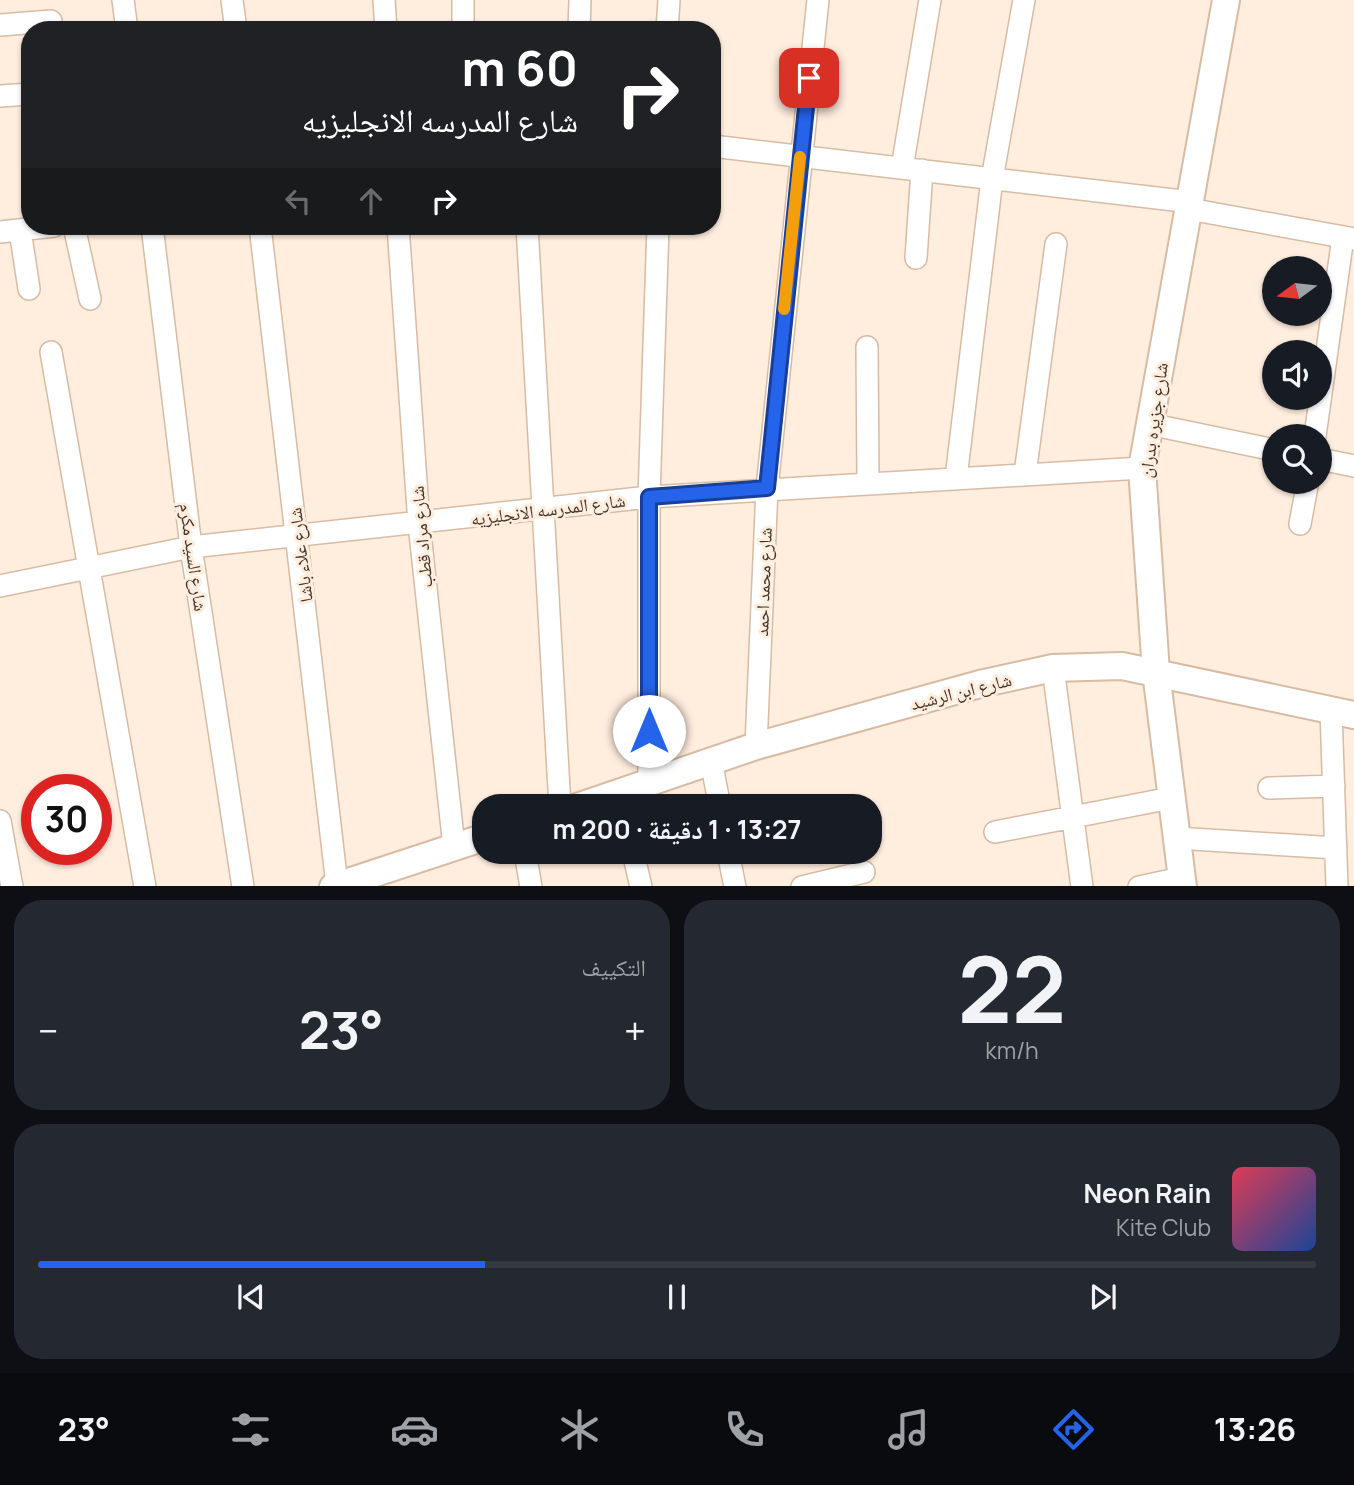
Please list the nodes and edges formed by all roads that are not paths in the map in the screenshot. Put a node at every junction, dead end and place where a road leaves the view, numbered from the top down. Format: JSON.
{"nodes":[{"id":1,"x":123,"y":0,"type":"edge"},
{"id":2,"x":232,"y":0,"type":"edge"},
{"id":3,"x":384,"y":0,"type":"edge"},
{"id":4,"x":463,"y":0,"type":"edge"},
{"id":5,"x":580,"y":0,"type":"edge"},
{"id":6,"x":669,"y":0,"type":"edge"},
{"id":7,"x":818,"y":0,"type":"edge"},
{"id":8,"x":930,"y":0,"type":"edge"},
{"id":9,"x":1024,"y":0,"type":"edge"},
{"id":10,"x":1226,"y":0,"type":"edge"},
{"id":11,"x":126,"y":21,"type":"edge"},
{"id":12,"x":235,"y":21,"type":"edge"},
{"id":13,"x":385,"y":21,"type":"edge"},
{"id":14,"x":463,"y":21,"type":"edge"},
{"id":15,"x":579,"y":21,"type":"edge"},
{"id":16,"x":668,"y":21,"type":"edge"},
{"id":17,"x":21,"y":24,"type":"edge"},
{"id":18,"x":0,"y":26,"type":"edge"},
{"id":19,"x":21,"y":95,"type":"edge"},
{"id":20,"x":0,"y":96,"type":"edge"},
{"id":21,"x":721,"y":147,"type":"edge"},
{"id":22,"x":800,"y":156,"type":"junction"},
{"id":23,"x":912,"y":169,"type":"junction"},
{"id":24,"x":992,"y":179,"type":"junction"},
{"id":25,"x":1190,"y":206,"type":"junction"},
{"id":26,"x":10,"y":231,"type":"edge"},
{"id":27,"x":76,"y":235,"type":"edge"},
{"id":28,"x":153,"y":235,"type":"edge"},
{"id":29,"x":261,"y":235,"type":"edge"},
{"id":30,"x":399,"y":235,"type":"edge"},
{"id":31,"x":527,"y":235,"type":"edge"},
{"id":32,"x":658,"y":235,"type":"edge"},
{"id":33,"x":1349,"y":238,"type":"edge"},
{"id":34,"x":1056,"y":244,"type":"dead end"},
{"id":35,"x":916,"y":258,"type":"dead end"},
{"id":36,"x":29,"y":289,"type":"dead end"},
{"id":37,"x":90,"y":299,"type":"dead end"},
{"id":38,"x":867,"y":347,"type":"dead end"},
{"id":39,"x":51,"y":352,"type":"dead end"},
{"id":40,"x":1149,"y":424,"type":"junction"},
{"id":41,"x":1317,"y":424,"type":"edge"},
{"id":42,"x":1262,"y":448,"type":"edge"},
{"id":43,"x":1332,"y":461,"type":"edge"},
{"id":44,"x":1354,"y":466,"type":"edge"},
{"id":45,"x":1142,"y":468,"type":"junction"},
{"id":46,"x":1025,"y":474,"type":"junction"},
{"id":47,"x":956,"y":478,"type":"junction"},
{"id":48,"x":868,"y":482,"type":"junction"},
{"id":49,"x":767,"y":488,"type":"junction"},
{"id":50,"x":1306,"y":494,"type":"edge"},
{"id":51,"x":649,"y":497,"type":"junction"},
{"id":52,"x":541,"y":510,"type":"junction"},
{"id":53,"x":419,"y":524,"type":"junction"},
{"id":54,"x":1300,"y":524,"type":"dead end"},
{"id":55,"x":298,"y":537,"type":"junction"},
{"id":56,"x":191,"y":547,"type":"junction"},
{"id":57,"x":88,"y":568,"type":"junction"},
{"id":58,"x":0,"y":586,"type":"edge"},
{"id":59,"x":1053,"y":668,"type":"junction"},
{"id":60,"x":1156,"y":672,"type":"junction"},
{"id":61,"x":1343,"y":713,"type":"edge"},
{"id":62,"x":757,"y":746,"type":"junction"},
{"id":63,"x":711,"y":761,"type":"junction"},
{"id":64,"x":649,"y":782,"type":"junction"},
{"id":65,"x":1334,"y":786,"type":"junction"},
{"id":66,"x":1269,"y":788,"type":"dead end"},
{"id":67,"x":559,"y":794,"type":"edge"},
{"id":68,"x":630,"y":794,"type":"edge"},
{"id":69,"x":717,"y":794,"type":"edge"},
{"id":70,"x":1171,"y":797,"type":"junction"},
{"id":71,"x":1073,"y":817,"type":"junction"},
{"id":72,"x":0,"y":821,"type":"edge"},
{"id":73,"x":995,"y":832,"type":"dead end"},
{"id":74,"x":1176,"y":838,"type":"junction"},
{"id":75,"x":472,"y":841,"type":"edge"},
{"id":76,"x":454,"y":847,"type":"junction"},
{"id":77,"x":1336,"y":848,"type":"junction"},
{"id":78,"x":4,"y":864,"type":"edge"},
{"id":79,"x":527,"y":864,"type":"edge"},
{"id":80,"x":636,"y":864,"type":"edge"},
{"id":81,"x":730,"y":864,"type":"edge"},
{"id":82,"x":864,"y":872,"type":"dead end"},
{"id":83,"x":1182,"y":882,"type":"edge"},
{"id":84,"x":12,"y":886,"type":"edge"},
{"id":85,"x":145,"y":886,"type":"edge"},
{"id":86,"x":243,"y":886,"type":"edge"},
{"id":87,"x":335,"y":886,"type":"edge"},
{"id":88,"x":531,"y":886,"type":"edge"},
{"id":89,"x":641,"y":886,"type":"edge"},
{"id":90,"x":735,"y":886,"type":"edge"},
{"id":91,"x":806,"y":886,"type":"edge"},
{"id":92,"x":1082,"y":886,"type":"edge"},
{"id":93,"x":1148,"y":886,"type":"edge"},
{"id":94,"x":1337,"y":886,"type":"edge"}],
"edges":[{"from":1,"to":11,"type":"street"},
{"from":2,"to":12,"type":"street"},
{"from":3,"to":13,"type":"street"},
{"from":4,"to":14,"type":"street"},
{"from":5,"to":15,"type":"street"},
{"from":6,"to":16,"type":"street"},
{"from":7,"to":22,"type":"street","name":"شارع محمد احمد"},
{"from":8,"to":23,"type":"street"},
{"from":9,"to":24,"type":"street"},
{"from":10,"to":25,"type":"street","name":"شارع جزيره بدران"},
{"from":17,"to":18,"type":"street"},
{"from":19,"to":20,"type":"street"},
{"from":21,"to":22,"type":"street"},
{"from":22,"to":23,"type":"street"},
{"from":22,"to":49,"type":"street","name":"شارع محمد احمد"},
{"from":23,"to":24,"type":"street"},
{"from":23,"to":35,"type":"street"},
{"from":24,"to":25,"type":"street"},
{"from":24,"to":47,"type":"street"},
{"from":25,"to":33,"type":"street"},
{"from":25,"to":40,"type":"street","name":"شارع جزيره بدران"},
{"from":26,"to":36,"type":"street"},
{"from":27,"to":37,"type":"street"},
{"from":28,"to":56,"type":"street","name":"شارع السيد مكرم"},
{"from":29,"to":55,"type":"street","name":"شارع علاء باشا"},
{"from":30,"to":53,"type":"street","name":"شارع مراد قطب"},
{"from":31,"to":52,"type":"street"},
{"from":32,"to":51,"type":"street"},
{"from":33,"to":41,"type":"street"},
{"from":34,"to":46,"type":"street"},
{"from":38,"to":48,"type":"street"},
{"from":39,"to":57,"type":"street"},
{"from":40,"to":42,"type":"street"},
{"from":40,"to":45,"type":"street","name":"شارع جزيره بدران"},
{"from":43,"to":44,"type":"street"},
{"from":45,"to":46,"type":"street","name":"شارع المدرسه الانجليزيه"},
{"from":45,"to":60,"type":"street","name":"شارع جزيره بدران"},
{"from":46,"to":47,"type":"street","name":"شارع المدرسه الانجليزيه"},
{"from":47,"to":48,"type":"street","name":"شارع المدرسه الانجليزيه"},
{"from":48,"to":49,"type":"street","name":"شارع المدرسه الانجليزيه"},
{"from":49,"to":51,"type":"street","name":"شارع المدرسه الانجليزيه"},
{"from":49,"to":62,"type":"street","name":"شارع محمد احمد"},
{"from":50,"to":54,"type":"street"},
{"from":51,"to":52,"type":"street","name":"شارع المدرسه الانجليزيه"},
{"from":51,"to":64,"type":"street"},
{"from":52,"to":53,"type":"street","name":"شارع المدرسه الانجليزيه"},
{"from":52,"to":67,"type":"street"},
{"from":53,"to":55,"type":"street","name":"شارع المدرسه الانجليزيه"},
{"from":53,"to":76,"type":"street","name":"شارع مراد قطب"},
{"from":55,"to":56,"type":"street","name":"شارع المدرسه الانجليزيه"},
{"from":55,"to":87,"type":"street","name":"شارع علاء باشا"},
{"from":56,"to":57,"type":"street","name":"شارع المدرسه الانجليزيه"},
{"from":56,"to":86,"type":"street","name":"شارع السيد مكرم"},
{"from":57,"to":58,"type":"street","name":"شارع المدرسه الانجليزيه"},
{"from":57,"to":85,"type":"street"},
{"from":59,"to":60,"type":"street","name":"شارع ابن الرشيد"},
{"from":59,"to":62,"type":"street","name":"شارع ابن الرشيد"},
{"from":59,"to":71,"type":"street"},
{"from":60,"to":61,"type":"street","name":"شارع ابن الرشيد"},
{"from":60,"to":70,"type":"street","name":"شارع جزيره بدران"},
{"from":61,"to":65,"type":"street"},
{"from":62,"to":63,"type":"street","name":"شارع ابن الرشيد"},
{"from":63,"to":64,"type":"street","name":"شارع ابن الرشيد"},
{"from":63,"to":69,"type":"street"},
{"from":64,"to":68,"type":"street","name":"شارع ابن الرشيد"},
{"from":65,"to":66,"type":"street"},
{"from":65,"to":77,"type":"street"},
{"from":70,"to":71,"type":"street"},
{"from":70,"to":74,"type":"street","name":"شارع جزيره بدران"},
{"from":71,"to":73,"type":"street"},
{"from":71,"to":92,"type":"street"},
{"from":72,"to":78,"type":"street"},
{"from":74,"to":77,"type":"street"},
{"from":74,"to":83,"type":"street","name":"شارع جزيره بدران"},
{"from":75,"to":76,"type":"street"},
{"from":76,"to":87,"type":"street"},
{"from":77,"to":94,"type":"street"},
{"from":78,"to":84,"type":"street"},
{"from":79,"to":88,"type":"street"},
{"from":80,"to":89,"type":"street"},
{"from":81,"to":90,"type":"street"},
{"from":82,"to":91,"type":"street"},
{"from":83,"to":93,"type":"street"}]}
